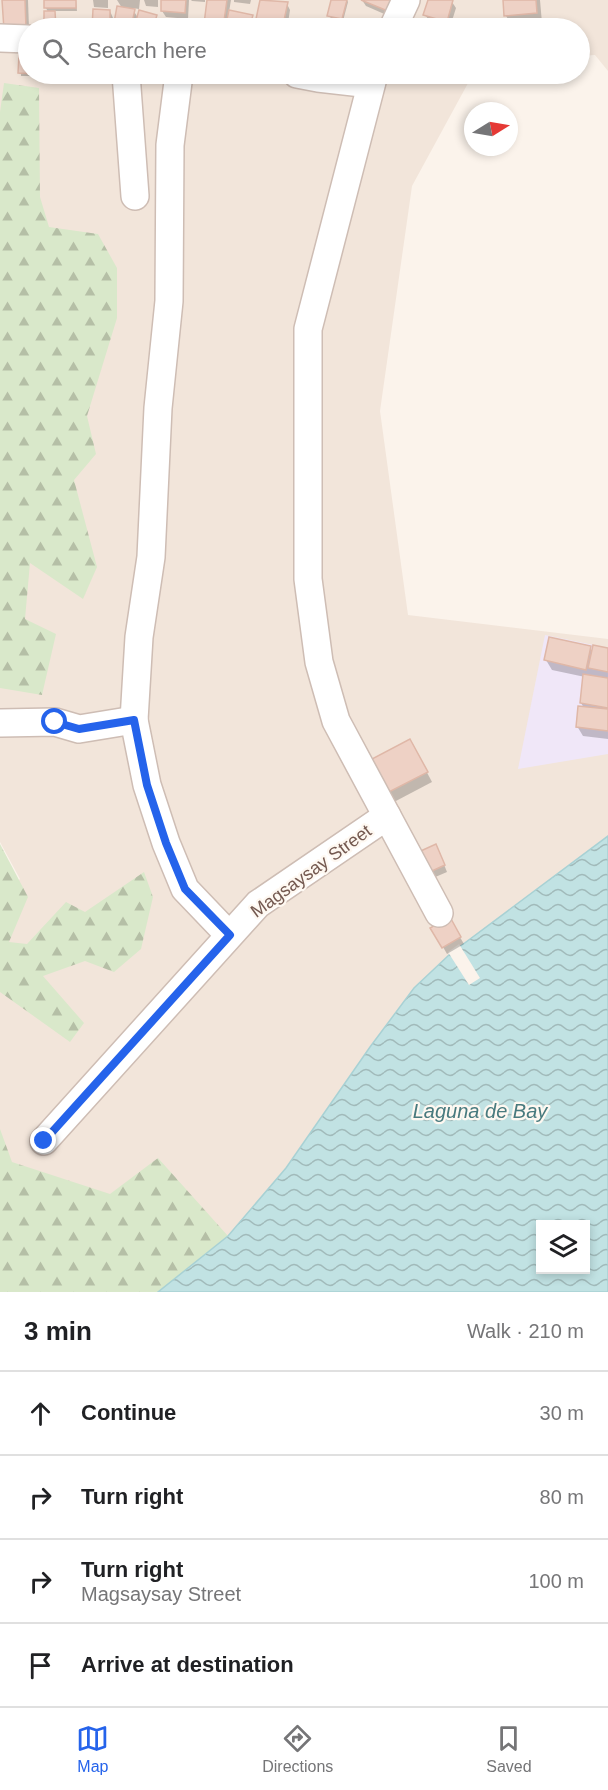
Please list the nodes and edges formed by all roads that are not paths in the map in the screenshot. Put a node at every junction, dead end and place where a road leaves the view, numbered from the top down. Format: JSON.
{"nodes":[{"id":1,"x":406,"y":0,"type":"edge"},
{"id":2,"x":398,"y":18,"type":"edge"},
{"id":3,"x":0,"y":38,"type":"edge"},
{"id":4,"x":18,"y":39,"type":"edge"},
{"id":5,"x":127,"y":84,"type":"edge"},
{"id":6,"x":178,"y":84,"type":"edge"},
{"id":7,"x":372,"y":84,"type":"edge"},
{"id":8,"x":135,"y":196,"type":"dead end"},
{"id":9,"x":134,"y":720,"type":"junction"},
{"id":10,"x":2,"y":723,"type":"edge"},
{"id":11,"x":387,"y":816,"type":"junction"},
{"id":12,"x":439,"y":913,"type":"dead end"},
{"id":13,"x":230,"y":935,"type":"junction"},
{"id":14,"x":44,"y":1141,"type":"dead end"}],
"edges":[{"from":1,"to":2,"type":"street"},
{"from":3,"to":4,"type":"street"},
{"from":5,"to":8,"type":"street"},
{"from":6,"to":9,"type":"street"},
{"from":7,"to":11,"type":"street"},
{"from":9,"to":10,"type":"street"},
{"from":9,"to":13,"type":"street"},
{"from":11,"to":12,"type":"street"},
{"from":11,"to":13,"type":"street","name":"Magsaysay Street"},
{"from":13,"to":14,"type":"street","name":"Magsaysay Street"}]}
